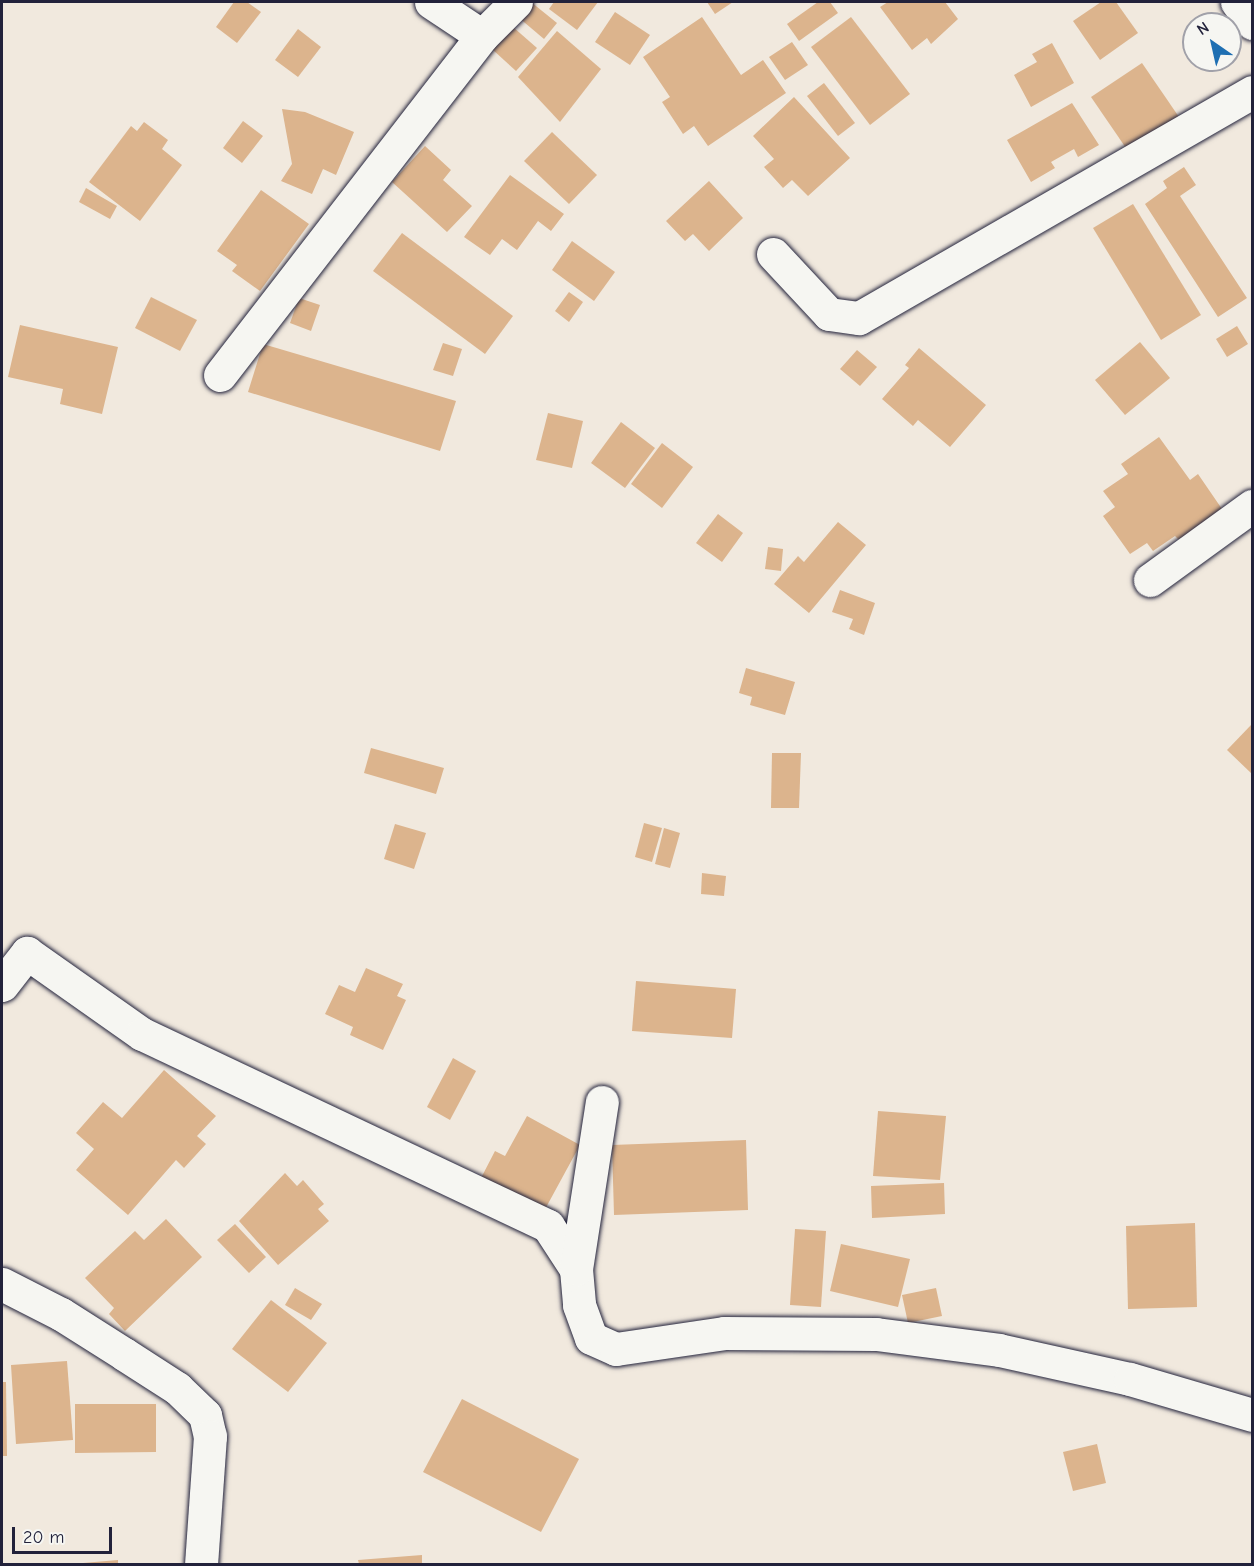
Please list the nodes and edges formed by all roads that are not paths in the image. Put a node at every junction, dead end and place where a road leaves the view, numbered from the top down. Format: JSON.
{"nodes":[{"id":1,"x":431,"y":2,"type":"edge"},
{"id":2,"x":516,"y":2,"type":"edge"},
{"id":3,"x":1237,"y":2,"type":"edge"},
{"id":4,"x":1252,"y":23,"type":"edge"},
{"id":5,"x":482,"y":36,"type":"junction"},
{"id":6,"x":1252,"y":92,"type":"edge"},
{"id":7,"x":773,"y":254,"type":"dead end"},
{"id":8,"x":220,"y":375,"type":"dead end"},
{"id":9,"x":1252,"y":506,"type":"edge"},
{"id":10,"x":1150,"y":580,"type":"dead end"},
{"id":11,"x":2,"y":985,"type":"edge"},
{"id":12,"x":602,"y":1102,"type":"dead end"},
{"id":13,"x":576,"y":1269,"type":"junction"},
{"id":14,"x":2,"y":1284,"type":"edge"},
{"id":15,"x":1252,"y":1415,"type":"edge"},
{"id":16,"x":201,"y":1564,"type":"edge"}],
"edges":[{"from":1,"to":5,"type":"street"},
{"from":2,"to":5,"type":"street"},
{"from":3,"to":4,"type":"street"},
{"from":5,"to":8,"type":"street"},
{"from":6,"to":7,"type":"street"},
{"from":9,"to":10,"type":"street"},
{"from":11,"to":13,"type":"street"},
{"from":12,"to":13,"type":"street"},
{"from":13,"to":15,"type":"street"},
{"from":14,"to":16,"type":"street"}]}
